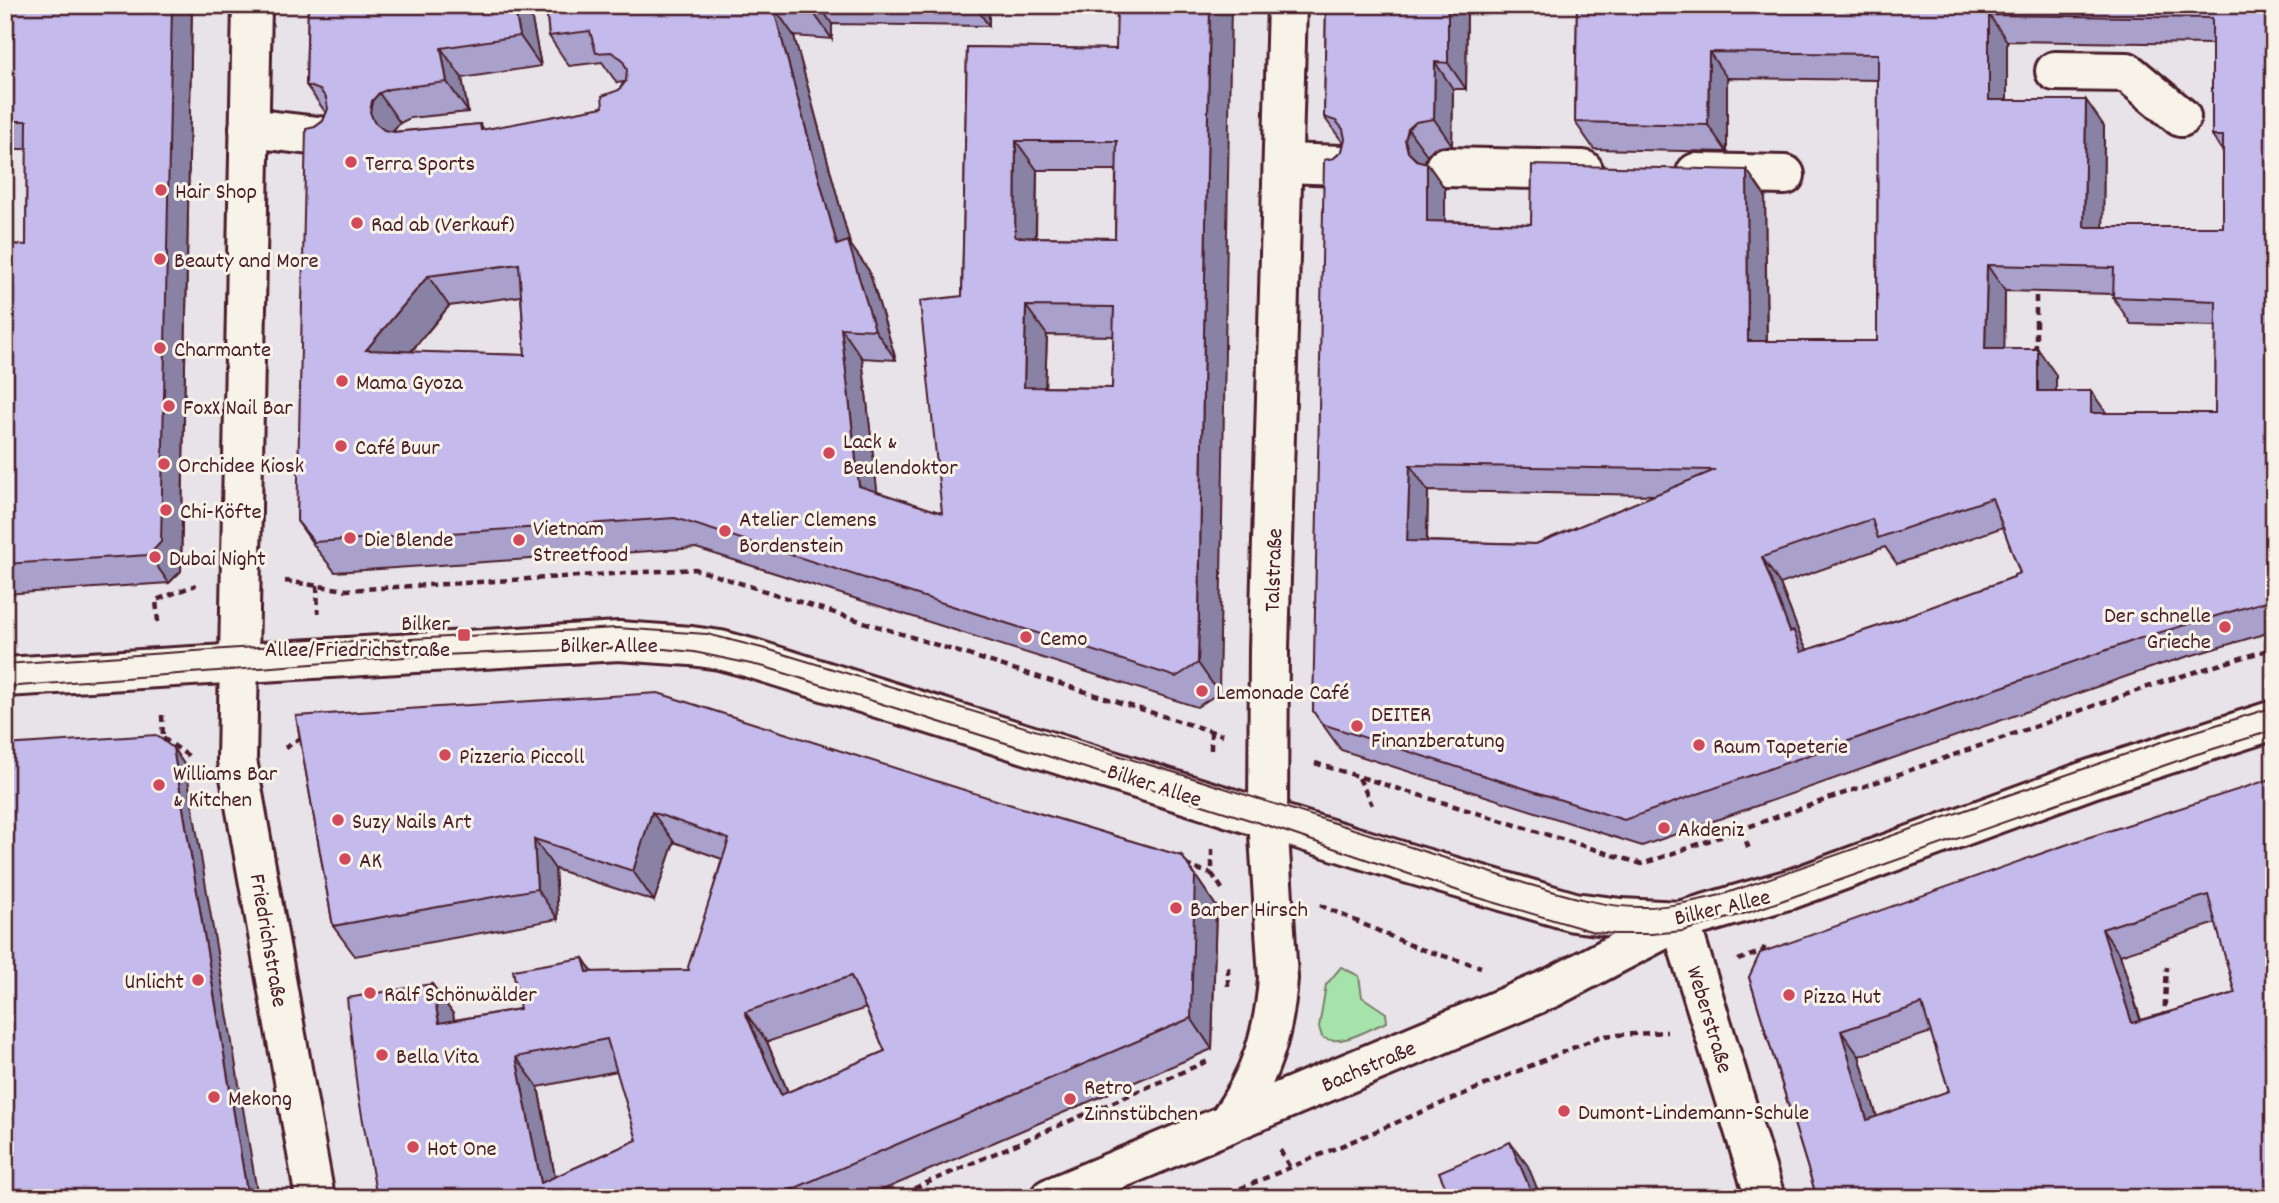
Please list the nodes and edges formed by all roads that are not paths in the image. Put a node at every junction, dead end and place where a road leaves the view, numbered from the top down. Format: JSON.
{"nodes":[{"id":1,"x":252,"y":5,"type":"edge"},
{"id":2,"x":1287,"y":5,"type":"edge"},
{"id":3,"x":2055,"y":71,"type":"dead end"},
{"id":4,"x":2181,"y":117,"type":"dead end"},
{"id":5,"x":250,"y":128,"type":"junction"},
{"id":6,"x":327,"y":137,"type":"edge"},
{"id":7,"x":1283,"y":163,"type":"junction"},
{"id":8,"x":1342,"y":164,"type":"edge"},
{"id":9,"x":1445,"y":167,"type":"dead end"},
{"id":10,"x":1622,"y":171,"type":"edge"},
{"id":11,"x":1663,"y":172,"type":"edge"},
{"id":12,"x":1785,"y":175,"type":"dead end"},
{"id":13,"x":239,"y":672,"type":"junction"},
{"id":14,"x":5,"y":677,"type":"edge"},
{"id":15,"x":2274,"y":719,"type":"edge"},
{"id":16,"x":1268,"y":819,"type":"junction"},
{"id":17,"x":1680,"y":921,"type":"junction"},
{"id":18,"x":1227,"y":1124,"type":"junction"},
{"id":19,"x":315,"y":1198,"type":"edge"},
{"id":20,"x":1050,"y":1198,"type":"edge"},
{"id":21,"x":1765,"y":1198,"type":"edge"}],
"edges":[{"from":1,"to":5,"type":"street","name":"Friedrichstraße"},
{"from":2,"to":7,"type":"street","name":"Talstraße"},
{"from":3,"to":4,"type":"street"},
{"from":5,"to":6,"type":"street"},
{"from":5,"to":13,"type":"street","name":"Friedrichstraße"},
{"from":7,"to":8,"type":"street"},
{"from":7,"to":16,"type":"street","name":"Talstraße"},
{"from":9,"to":10,"type":"street"},
{"from":11,"to":12,"type":"street"},
{"from":13,"to":14,"type":"street","name":"Bilker Allee"},
{"from":13,"to":16,"type":"street","name":"Bilker Allee"},
{"from":13,"to":19,"type":"street","name":"Friedrichstraße"},
{"from":15,"to":17,"type":"street","name":"Bilker Allee"},
{"from":16,"to":17,"type":"street","name":"Bilker Allee"},
{"from":16,"to":18,"type":"street","name":"Talstraße"},
{"from":17,"to":18,"type":"street","name":"Bachstraße"},
{"from":17,"to":21,"type":"street","name":"Weberstraße"},
{"from":18,"to":20,"type":"street","name":"Bachstraße"}]}
